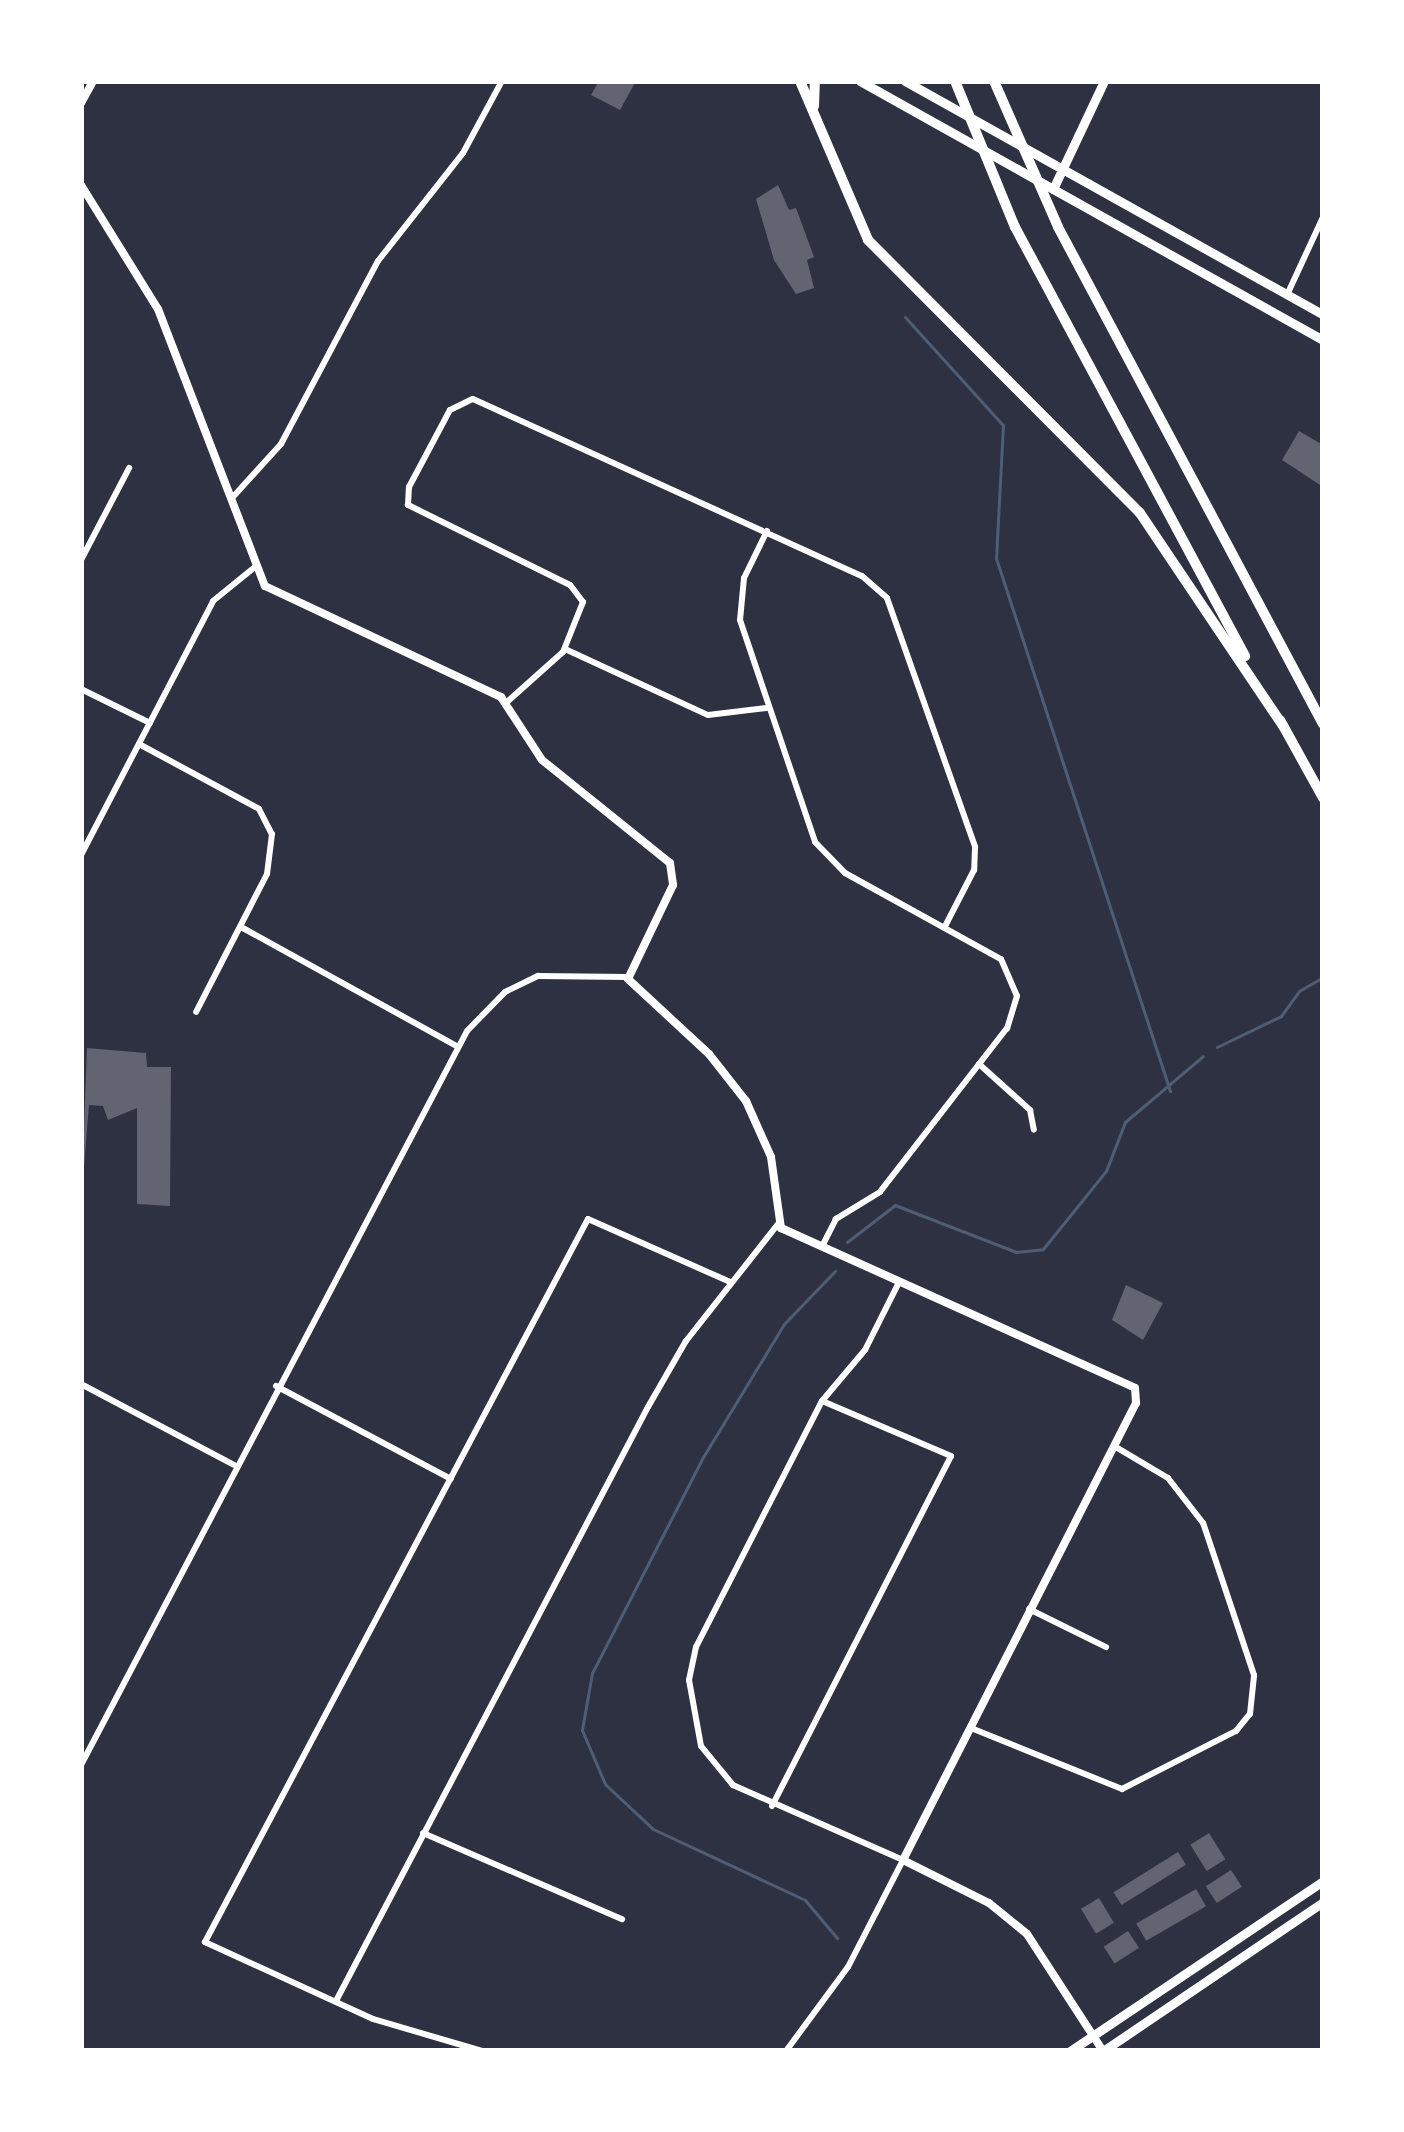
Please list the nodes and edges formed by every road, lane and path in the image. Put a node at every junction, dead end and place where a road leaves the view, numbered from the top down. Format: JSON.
{"nodes":[{"id":1,"x":93,"y":81,"type":"edge"},
{"id":2,"x":502,"y":81,"type":"edge"},
{"id":3,"x":800,"y":81,"type":"edge"},
{"id":4,"x":815,"y":81,"type":"edge"},
{"id":5,"x":860,"y":81,"type":"edge"},
{"id":6,"x":905,"y":81,"type":"edge"},
{"id":7,"x":956,"y":81,"type":"edge"},
{"id":8,"x":994,"y":81,"type":"edge"},
{"id":9,"x":1104,"y":81,"type":"edge"},
{"id":10,"x":81,"y":104,"type":"edge"},
{"id":11,"x":815,"y":115,"type":"junction"},
{"id":12,"x":1062,"y":170,"type":"junction"},
{"id":13,"x":82,"y":190,"type":"edge"},
{"id":14,"x":1053,"y":190,"type":"junction"},
{"id":15,"x":1323,"y":217,"type":"edge"},
{"id":16,"x":1287,"y":295,"type":"junction"},
{"id":17,"x":1323,"y":316,"type":"edge"},
{"id":18,"x":1323,"y":340,"type":"edge"},
{"id":19,"x":129,"y":468,"type":"dead end"},
{"id":20,"x":231,"y":499,"type":"junction"},
{"id":21,"x":767,"y":531,"type":"junction"},
{"id":22,"x":81,"y":560,"type":"edge"},
{"id":23,"x":256,"y":566,"type":"junction"},
{"id":24,"x":565,"y":649,"type":"junction"},
{"id":25,"x":81,"y":689,"type":"edge"},
{"id":26,"x":507,"y":702,"type":"junction"},
{"id":27,"x":768,"y":708,"type":"junction"},
{"id":28,"x":150,"y":723,"type":"junction"},
{"id":29,"x":1323,"y":724,"type":"edge"},
{"id":30,"x":1282,"y":725,"type":"junction"},
{"id":31,"x":139,"y":744,"type":"junction"},
{"id":32,"x":1323,"y":798,"type":"edge"},
{"id":33,"x":81,"y":855,"type":"edge"},
{"id":34,"x":240,"y":926,"type":"junction"},
{"id":35,"x":944,"y":928,"type":"junction"},
{"id":36,"x":627,"y":977,"type":"junction"},
{"id":37,"x":196,"y":1012,"type":"dead end"},
{"id":38,"x":458,"y":1047,"type":"junction"},
{"id":39,"x":979,"y":1064,"type":"junction"},
{"id":40,"x":1034,"y":1130,"type":"dead end"},
{"id":41,"x":778,"y":1224,"type":"junction"},
{"id":42,"x":821,"y":1249,"type":"junction"},
{"id":43,"x":730,"y":1282,"type":"junction"},
{"id":44,"x":899,"y":1282,"type":"junction"},
{"id":45,"x":81,"y":1384,"type":"edge"},
{"id":46,"x":276,"y":1386,"type":"junction"},
{"id":47,"x":822,"y":1401,"type":"junction"},
{"id":48,"x":1114,"y":1446,"type":"junction"},
{"id":49,"x":235,"y":1465,"type":"junction"},
{"id":50,"x":451,"y":1479,"type":"junction"},
{"id":51,"x":1029,"y":1609,"type":"junction"},
{"id":52,"x":1106,"y":1647,"type":"dead end"},
{"id":53,"x":968,"y":1727,"type":"junction"},
{"id":54,"x":81,"y":1765,"type":"edge"},
{"id":55,"x":772,"y":1806,"type":"junction"},
{"id":56,"x":423,"y":1833,"type":"junction"},
{"id":57,"x":903,"y":1860,"type":"junction"},
{"id":58,"x":1323,"y":1881,"type":"edge"},
{"id":59,"x":1323,"y":1902,"type":"edge"},
{"id":60,"x":622,"y":1918,"type":"dead end"},
{"id":61,"x":335,"y":2003,"type":"junction"},
{"id":62,"x":1092,"y":2036,"type":"junction"},
{"id":63,"x":482,"y":2051,"type":"edge"},
{"id":64,"x":786,"y":2051,"type":"edge"},
{"id":65,"x":1070,"y":2051,"type":"edge"},
{"id":66,"x":1103,"y":2051,"type":"edge"}],
"edges":[{"from":1,"to":10,"type":"street"},
{"from":2,"to":20,"type":"street"},
{"from":3,"to":11,"type":"highway"},
{"from":4,"to":11,"type":"highway"},
{"from":5,"to":14,"type":"main road"},
{"from":6,"to":12,"type":"main road"},
{"from":7,"to":30,"type":"highway"},
{"from":8,"to":29,"type":"highway"},
{"from":9,"to":12,"type":"main road"},
{"from":11,"to":30,"type":"highway"},
{"from":12,"to":14,"type":"main road"},
{"from":12,"to":16,"type":"main road"},
{"from":13,"to":20,"type":"street"},
{"from":14,"to":18,"type":"main road"},
{"from":15,"to":16,"type":"street"},
{"from":16,"to":17,"type":"main road"},
{"from":19,"to":22,"type":"street"},
{"from":20,"to":23,"type":"street"},
{"from":21,"to":24,"type":"street"},
{"from":21,"to":27,"type":"street"},
{"from":21,"to":35,"type":"street"},
{"from":23,"to":26,"type":"street"},
{"from":23,"to":28,"type":"street"},
{"from":24,"to":26,"type":"street"},
{"from":24,"to":27,"type":"street"},
{"from":25,"to":28,"type":"street"},
{"from":26,"to":36,"type":"street"},
{"from":27,"to":35,"type":"street"},
{"from":28,"to":31,"type":"street"},
{"from":30,"to":32,"type":"highway"},
{"from":31,"to":33,"type":"street"},
{"from":31,"to":34,"type":"street"},
{"from":34,"to":37,"type":"street"},
{"from":34,"to":38,"type":"street"},
{"from":35,"to":39,"type":"street"},
{"from":36,"to":38,"type":"street"},
{"from":36,"to":41,"type":"street"},
{"from":38,"to":46,"type":"street"},
{"from":39,"to":40,"type":"street"},
{"from":39,"to":42,"type":"street"},
{"from":41,"to":42,"type":"street"},
{"from":41,"to":43,"type":"street"},
{"from":42,"to":44,"type":"street"},
{"from":43,"to":50,"type":"street"},
{"from":43,"to":56,"type":"street"},
{"from":44,"to":47,"type":"street"},
{"from":44,"to":48,"type":"street"},
{"from":45,"to":49,"type":"street"},
{"from":46,"to":49,"type":"street"},
{"from":46,"to":50,"type":"street"},
{"from":47,"to":55,"type":"street"},
{"from":47,"to":55,"type":"street"},
{"from":48,"to":51,"type":"street"},
{"from":48,"to":53,"type":"street"},
{"from":49,"to":54,"type":"street"},
{"from":50,"to":61,"type":"street"},
{"from":51,"to":52,"type":"street"},
{"from":51,"to":53,"type":"street"},
{"from":53,"to":57,"type":"street"},
{"from":55,"to":57,"type":"street"},
{"from":56,"to":60,"type":"street"},
{"from":56,"to":61,"type":"street"},
{"from":57,"to":62,"type":"street"},
{"from":57,"to":64,"type":"street"},
{"from":58,"to":62,"type":"main road"},
{"from":59,"to":66,"type":"main road"},
{"from":61,"to":63,"type":"street"},
{"from":62,"to":65,"type":"main road"},
{"from":62,"to":66,"type":"street"}]}
